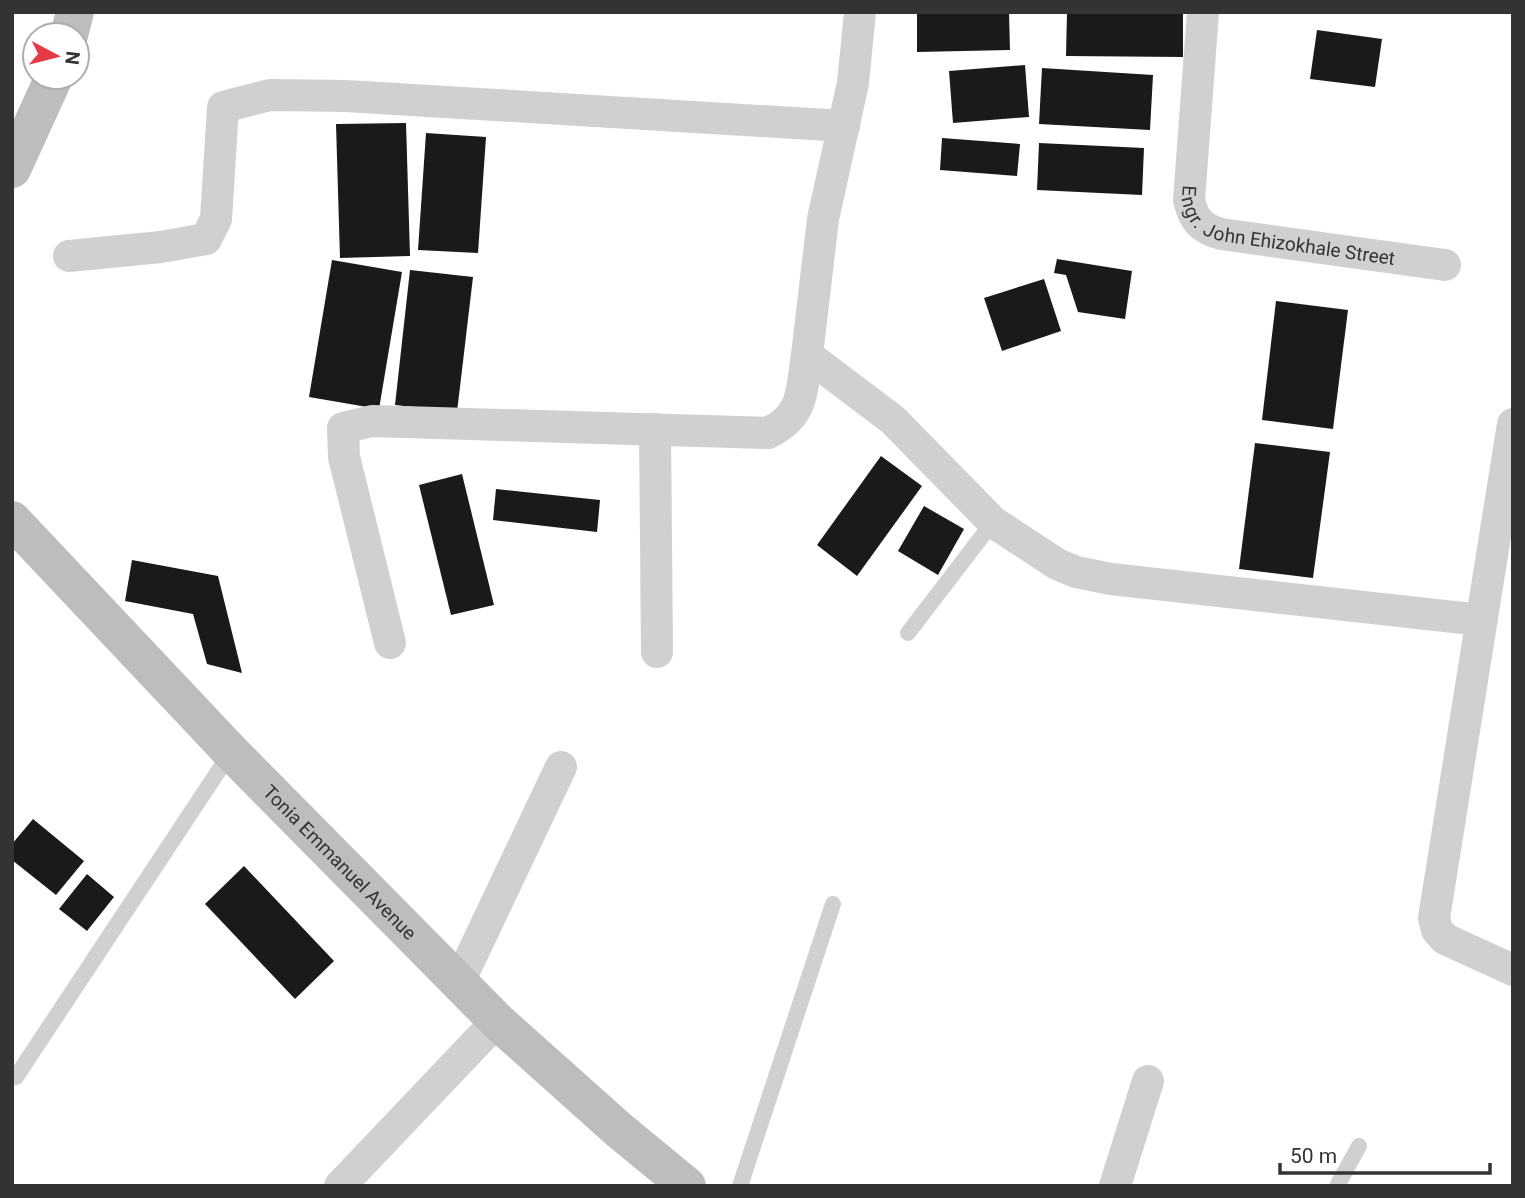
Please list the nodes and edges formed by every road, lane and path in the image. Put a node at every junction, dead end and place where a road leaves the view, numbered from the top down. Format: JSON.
{"nodes":[{"id":1,"x":860,"y":12,"type":"edge"},
{"id":2,"x":1203,"y":12,"type":"edge"},
{"id":3,"x":48,"y":91,"type":"edge"},
{"id":4,"x":844,"y":126,"type":"junction"},
{"id":5,"x":12,"y":169,"type":"edge"},
{"id":6,"x":69,"y":256,"type":"dead end"},
{"id":7,"x":1445,"y":265,"type":"dead end"},
{"id":8,"x":807,"y":355,"type":"junction"},
{"id":9,"x":1513,"y":424,"type":"edge"},
{"id":10,"x":655,"y":429,"type":"junction"},
{"id":11,"x":993,"y":522,"type":"junction"},
{"id":12,"x":14,"y":528,"type":"edge"},
{"id":13,"x":1481,"y":620,"type":"junction"},
{"id":14,"x":908,"y":633,"type":"dead end"},
{"id":15,"x":390,"y":643,"type":"dead end"},
{"id":16,"x":657,"y":652,"type":"dead end"},
{"id":17,"x":231,"y":752,"type":"junction"},
{"id":18,"x":561,"y":767,"type":"dead end"},
{"id":19,"x":833,"y":904,"type":"dead end"},
{"id":20,"x":1513,"y":970,"type":"edge"},
{"id":21,"x":459,"y":982,"type":"junction"},
{"id":22,"x":497,"y":1021,"type":"junction"},
{"id":23,"x":16,"y":1076,"type":"dead end"},
{"id":24,"x":1148,"y":1081,"type":"dead end"},
{"id":25,"x":1359,"y":1146,"type":"dead end"},
{"id":26,"x":340,"y":1186,"type":"edge"},
{"id":27,"x":687,"y":1186,"type":"edge"},
{"id":28,"x":740,"y":1186,"type":"edge"},
{"id":29,"x":1115,"y":1186,"type":"edge"},
{"id":30,"x":1337,"y":1186,"type":"edge"}],
"edges":[{"from":1,"to":4,"type":"street"},
{"from":2,"to":7,"type":"street","name":"Engr. John Ehizokhale Street"},
{"from":3,"to":5,"type":"street"},
{"from":4,"to":6,"type":"street"},
{"from":4,"to":8,"type":"street"},
{"from":8,"to":10,"type":"street"},
{"from":8,"to":11,"type":"street"},
{"from":9,"to":13,"type":"street"},
{"from":10,"to":15,"type":"street"},
{"from":10,"to":16,"type":"street"},
{"from":11,"to":13,"type":"street"},
{"from":11,"to":14,"type":"lane"},
{"from":12,"to":17,"type":"street","name":"Tonia Emmanuel Avenue"},
{"from":13,"to":20,"type":"street"},
{"from":17,"to":21,"type":"street","name":"Tonia Emmanuel Avenue"},
{"from":17,"to":23,"type":"lane"},
{"from":18,"to":21,"type":"street"},
{"from":19,"to":28,"type":"lane"},
{"from":21,"to":22,"type":"street","name":"Tonia Emmanuel Avenue"},
{"from":22,"to":26,"type":"street"},
{"from":22,"to":27,"type":"street","name":"Tonia Emmanuel Avenue"},
{"from":24,"to":29,"type":"street"},
{"from":25,"to":30,"type":"lane"}]}
